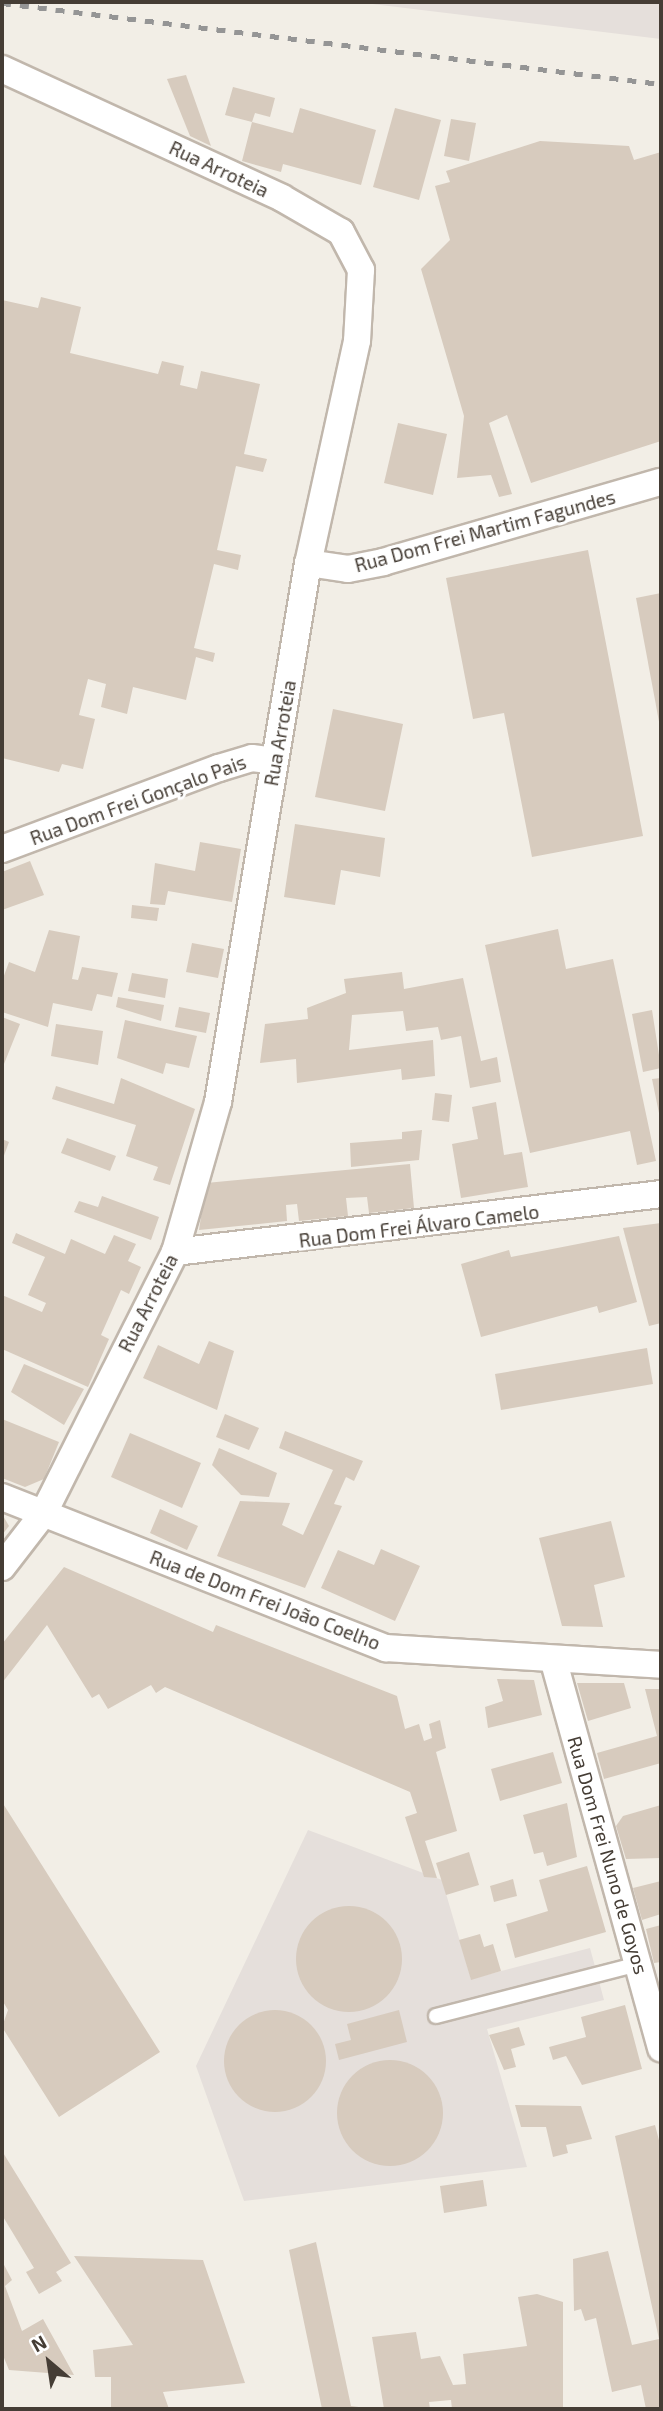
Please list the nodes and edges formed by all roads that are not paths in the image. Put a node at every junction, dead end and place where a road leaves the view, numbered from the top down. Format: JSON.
{"nodes":[{"id":1,"x":2,"y":69,"type":"edge"},
{"id":2,"x":661,"y":482,"type":"edge"},
{"id":3,"x":308,"y":563,"type":"junction"},
{"id":4,"x":275,"y":761,"type":"junction"},
{"id":5,"x":2,"y":849,"type":"edge"},
{"id":6,"x":661,"y":1194,"type":"edge"},
{"id":7,"x":175,"y":1252,"type":"junction"},
{"id":8,"x":2,"y":1497,"type":"edge"},
{"id":9,"x":43,"y":1514,"type":"junction"},
{"id":10,"x":2,"y":1567,"type":"edge"},
{"id":11,"x":554,"y":1662,"type":"junction"},
{"id":12,"x":661,"y":1665,"type":"edge"},
{"id":13,"x":638,"y":1964,"type":"junction"},
{"id":14,"x":653,"y":1990,"type":"edge"},
{"id":15,"x":436,"y":2016,"type":"dead end"},
{"id":16,"x":661,"y":2048,"type":"edge"}],
"edges":[{"from":1,"to":3,"type":"street","name":"Rua Arroteia"},
{"from":2,"to":3,"type":"street","name":"Rua Dom Frei Martim Fagundes"},
{"from":3,"to":4,"type":"street","name":"Rua Arroteia"},
{"from":4,"to":5,"type":"street","name":"Rua Dom Frei Gonçalo Pais"},
{"from":4,"to":7,"type":"street","name":"Rua Arroteia"},
{"from":6,"to":7,"type":"street","name":"Rua Dom Frei Álvaro Camelo"},
{"from":7,"to":9,"type":"street","name":"Rua Arroteia"},
{"from":8,"to":9,"type":"street","name":"Rua de Dom Frei João Coelho"},
{"from":9,"to":10,"type":"street","name":"Rua Arroteia"},
{"from":9,"to":11,"type":"street","name":"Rua de Dom Frei João Coelho"},
{"from":11,"to":12,"type":"street","name":"Rua de Dom Frei João Coelho"},
{"from":11,"to":13,"type":"street","name":"Rua Dom Frei Nuno de Goyos"},
{"from":13,"to":14,"type":"street","name":"Rua Dom Frei Nuno de Goyos"},
{"from":13,"to":15,"type":"lane"},
{"from":14,"to":16,"type":"street","name":"Rua Dom Frei Nuno de Goyos"}]}
